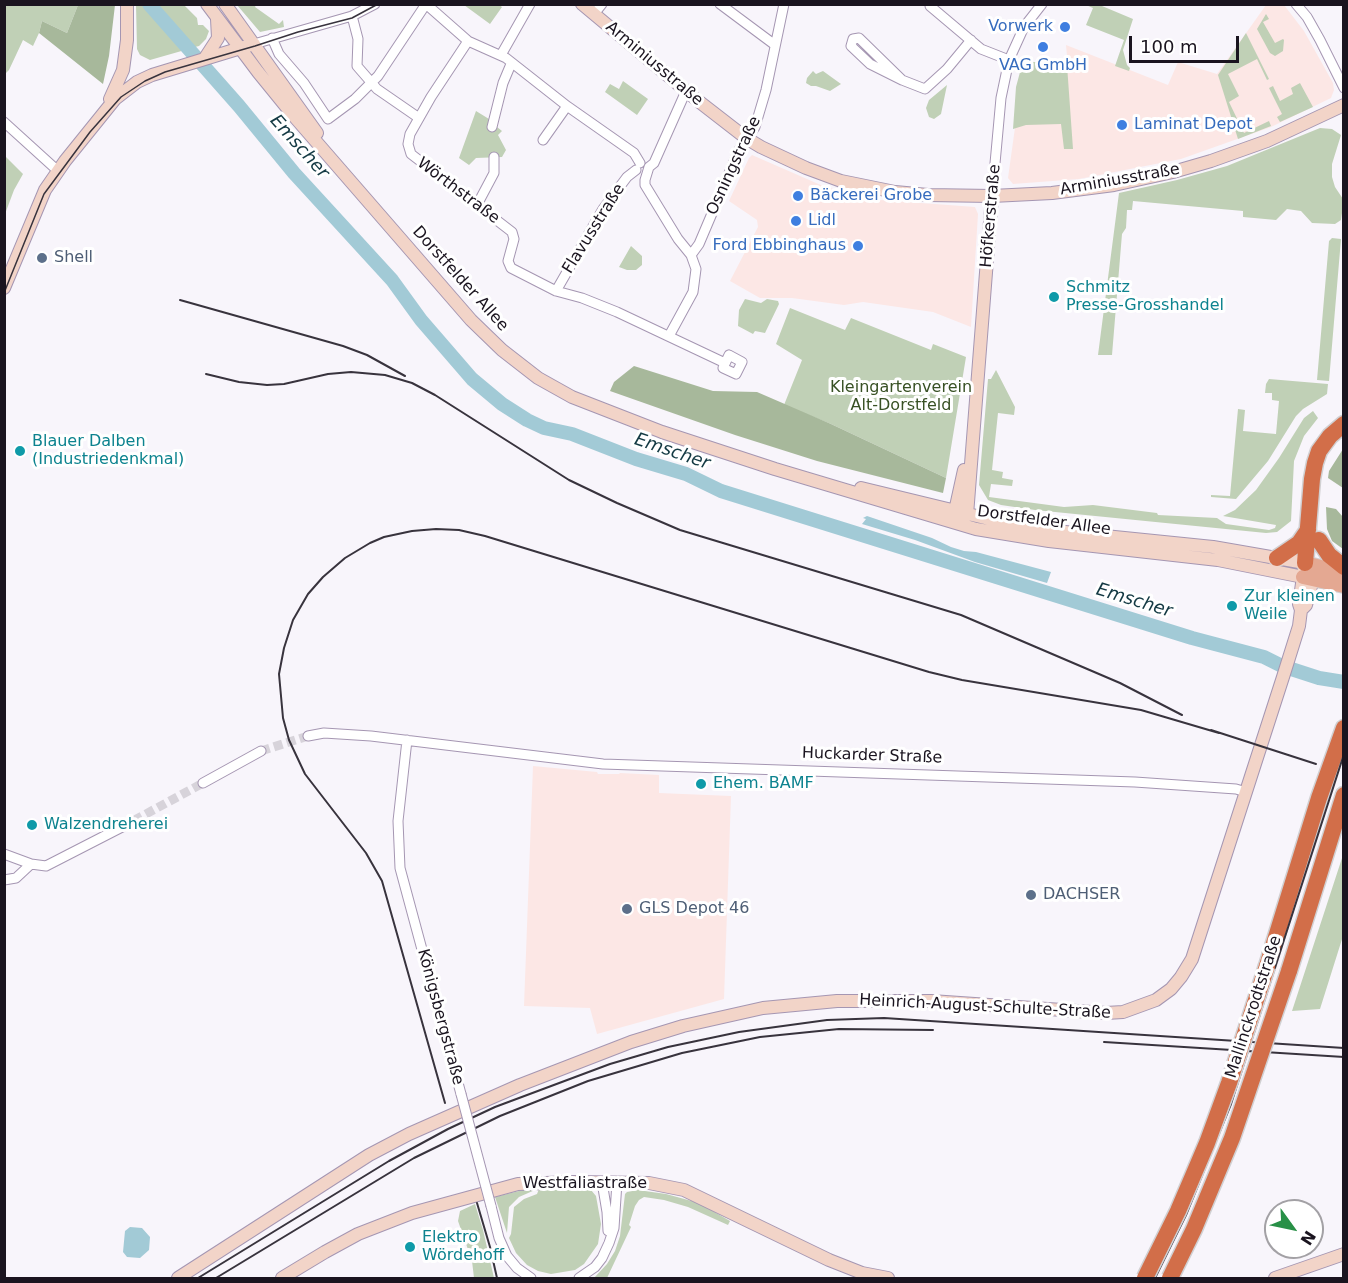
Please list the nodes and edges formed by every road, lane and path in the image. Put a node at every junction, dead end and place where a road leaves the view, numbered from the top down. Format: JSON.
{"nodes":[{"id":1,"x":127,"y":4,"type":"edge"},
{"id":2,"x":207,"y":4,"type":"edge"},
{"id":3,"x":225,"y":4,"type":"edge"},
{"id":4,"x":375,"y":4,"type":"edge"},
{"id":5,"x":426,"y":4,"type":"edge"},
{"id":6,"x":530,"y":4,"type":"edge"},
{"id":7,"x":582,"y":4,"type":"edge"},
{"id":8,"x":720,"y":4,"type":"edge"},
{"id":9,"x":784,"y":4,"type":"edge"},
{"id":10,"x":932,"y":4,"type":"edge"},
{"id":11,"x":1042,"y":4,"type":"edge"},
{"id":12,"x":1296,"y":4,"type":"edge"},
{"id":13,"x":598,"y":9,"type":"edge"},
{"id":14,"x":352,"y":16,"type":"junction"},
{"id":15,"x":217,"y":18,"type":"junction"},
{"id":16,"x":272,"y":38,"type":"junction"},
{"id":17,"x":972,"y":40,"type":"junction"},
{"id":18,"x":468,"y":41,"type":"junction"},
{"id":19,"x":254,"y":44,"type":"junction"},
{"id":20,"x":775,"y":45,"type":"junction"},
{"id":21,"x":239,"y":48,"type":"junction"},
{"id":22,"x":501,"y":55,"type":"junction"},
{"id":23,"x":205,"y":58,"type":"junction"},
{"id":24,"x":1009,"y":60,"type":"junction"},
{"id":25,"x":511,"y":64,"type":"junction"},
{"id":26,"x":123,"y":70,"type":"junction"},
{"id":27,"x":902,"y":80,"type":"junction"},
{"id":28,"x":137,"y":82,"type":"junction"},
{"id":29,"x":372,"y":83,"type":"junction"},
{"id":30,"x":1344,"y":88,"type":"edge"},
{"id":31,"x":686,"y":91,"type":"junction"},
{"id":32,"x":1344,"y":105,"type":"edge"},
{"id":33,"x":567,"y":106,"type":"junction"},
{"id":34,"x":419,"y":118,"type":"junction"},
{"id":35,"x":96,"y":121,"type":"junction"},
{"id":36,"x":4,"y":122,"type":"edge"},
{"id":37,"x":492,"y":127,"type":"dead end"},
{"id":38,"x":746,"y":138,"type":"junction"},
{"id":39,"x":543,"y":140,"type":"dead end"},
{"id":40,"x":494,"y":157,"type":"dead end"},
{"id":41,"x":339,"y":166,"type":"junction"},
{"id":42,"x":638,"y":167,"type":"junction"},
{"id":43,"x":58,"y":171,"type":"junction"},
{"id":44,"x":647,"y":171,"type":"junction"},
{"id":45,"x":992,"y":196,"type":"junction"},
{"id":46,"x":477,"y":205,"type":"junction"},
{"id":47,"x":691,"y":255,"type":"junction"},
{"id":48,"x":4,"y":288,"type":"edge"},
{"id":49,"x":556,"y":291,"type":"junction"},
{"id":50,"x":669,"y":336,"type":"junction"},
{"id":51,"x":725,"y":363,"type":"dead end"},
{"id":52,"x":1344,"y":424,"type":"edge"},
{"id":53,"x":1344,"y":436,"type":"edge"},
{"id":54,"x":775,"y":469,"type":"junction"},
{"id":55,"x":961,"y":513,"type":"junction"},
{"id":56,"x":959,"y":524,"type":"junction"},
{"id":57,"x":1314,"y":534,"type":"junction"},
{"id":58,"x":1278,"y":558,"type":"junction"},
{"id":59,"x":1344,"y":567,"type":"edge"},
{"id":60,"x":1310,"y":572,"type":"junction"},
{"id":61,"x":1344,"y":573,"type":"edge"},
{"id":62,"x":1344,"y":586,"type":"edge"},
{"id":63,"x":1344,"y":728,"type":"edge"},
{"id":64,"x":308,"y":736,"type":"tunnel mouth"},
{"id":65,"x":407,"y":740,"type":"junction"},
{"id":66,"x":261,"y":752,"type":"tunnel mouth"},
{"id":67,"x":203,"y":783,"type":"tunnel mouth"},
{"id":68,"x":1246,"y":792,"type":"junction"},
{"id":69,"x":1344,"y":795,"type":"edge"},
{"id":70,"x":122,"y":827,"type":"tunnel mouth"},
{"id":71,"x":4,"y":854,"type":"edge"},
{"id":72,"x":31,"y":864,"type":"junction"},
{"id":73,"x":4,"y":880,"type":"edge"},
{"id":74,"x":602,"y":1182,"type":"junction"},
{"id":75,"x":617,"y":1182,"type":"junction"},
{"id":76,"x":607,"y":1249,"type":"junction"},
{"id":77,"x":1344,"y":1254,"type":"edge"},
{"id":78,"x":178,"y":1278,"type":"edge"},
{"id":79,"x":282,"y":1278,"type":"edge"},
{"id":80,"x":531,"y":1278,"type":"edge"},
{"id":81,"x":579,"y":1278,"type":"edge"},
{"id":82,"x":888,"y":1278,"type":"edge"},
{"id":83,"x":1145,"y":1278,"type":"edge"},
{"id":84,"x":1170,"y":1278,"type":"edge"},
{"id":85,"x":1275,"y":1278,"type":"edge"}],
"edges":[{"from":1,"to":26,"type":"main road"},
{"from":2,"to":15,"type":"main road","name":"Dorstfelder Allee"},
{"from":3,"to":19,"type":"main road","name":"Dorstfelder Allee"},
{"from":4,"to":14,"type":"street"},
{"from":5,"to":18,"type":"street"},
{"from":5,"to":29,"type":"street"},
{"from":6,"to":22,"type":"street"},
{"from":7,"to":13,"type":"main road","name":"Arminiusstraße"},
{"from":8,"to":20,"type":"street"},
{"from":9,"to":20,"type":"street","name":"Osningstraße"},
{"from":10,"to":17,"type":"street"},
{"from":11,"to":24,"type":"street","name":"Höfkerstraße"},
{"from":12,"to":30,"type":"street"},
{"from":13,"to":31,"type":"main road","name":"Arminiusstraße"},
{"from":14,"to":16,"type":"street"},
{"from":14,"to":29,"type":"street"},
{"from":15,"to":21,"type":"main road","name":"Dorstfelder Allee"},
{"from":15,"to":23,"type":"main road"},
{"from":16,"to":19,"type":"street"},
{"from":16,"to":29,"type":"street"},
{"from":17,"to":24,"type":"street"},
{"from":17,"to":27,"type":"street"},
{"from":18,"to":22,"type":"street"},
{"from":18,"to":34,"type":"street","name":"Wörthstraße"},
{"from":19,"to":21,"type":"main road"},
{"from":19,"to":41,"type":"main road","name":"Dorstfelder Allee"},
{"from":20,"to":38,"type":"street","name":"Osningstraße"},
{"from":21,"to":23,"type":"main road"},
{"from":21,"to":41,"type":"main road","name":"Dorstfelder Allee"},
{"from":22,"to":25,"type":"street"},
{"from":23,"to":28,"type":"main road"},
{"from":24,"to":45,"type":"street","name":"Höfkerstraße"},
{"from":25,"to":33,"type":"street"},
{"from":25,"to":37,"type":"street"},
{"from":26,"to":28,"type":"main road"},
{"from":26,"to":35,"type":"main road"},
{"from":27,"to":27,"type":"street"},
{"from":28,"to":35,"type":"main road"},
{"from":29,"to":34,"type":"street"},
{"from":31,"to":38,"type":"main road","name":"Arminiusstraße"},
{"from":31,"to":44,"type":"street"},
{"from":32,"to":45,"type":"main road","name":"Arminiusstraße"},
{"from":33,"to":39,"type":"street"},
{"from":33,"to":42,"type":"street"},
{"from":34,"to":46,"type":"street","name":"Wörthstraße"},
{"from":35,"to":43,"type":"main road"},
{"from":36,"to":43,"type":"street"},
{"from":38,"to":45,"type":"main road","name":"Arminiusstraße"},
{"from":38,"to":47,"type":"street","name":"Osningstraße"},
{"from":40,"to":46,"type":"street"},
{"from":41,"to":54,"type":"main road","name":"Dorstfelder Allee"},
{"from":42,"to":44,"type":"street"},
{"from":42,"to":49,"type":"street","name":"Flavusstraße"},
{"from":43,"to":48,"type":"main road"},
{"from":44,"to":47,"type":"street"},
{"from":45,"to":55,"type":"main road","name":"Höfkerstraße"},
{"from":46,"to":49,"type":"street","name":"Wörthstraße"},
{"from":47,"to":50,"type":"street"},
{"from":49,"to":50,"type":"street","name":"Wörthstraße"},
{"from":50,"to":51,"type":"street","name":"Wörthstraße"},
{"from":52,"to":57,"type":"highway"},
{"from":53,"to":57,"type":"highway"},
{"from":54,"to":55,"type":"main road","name":"Dorstfelder Allee"},
{"from":54,"to":56,"type":"main road","name":"Dorstfelder Allee"},
{"from":55,"to":56,"type":"main road","name":"Höfkerstraße"},
{"from":55,"to":58,"type":"main road","name":"Dorstfelder Allee"},
{"from":56,"to":60,"type":"main road","name":"Dorstfelder Allee"},
{"from":57,"to":58,"type":"highway"},
{"from":57,"to":59,"type":"highway"},
{"from":57,"to":60,"type":"highway"},
{"from":58,"to":60,"type":"main road","name":"Dorstfelder Allee"},
{"from":60,"to":61,"type":"main road"},
{"from":60,"to":62,"type":"main road"},
{"from":60,"to":68,"type":"main road"},
{"from":63,"to":83,"type":"highway","name":"Mallinckrodtstraße","bridge":true},
{"from":64,"to":65,"type":"street","name":"Huckarder Straße"},
{"from":65,"to":68,"type":"street","name":"Huckarder Straße"},
{"from":65,"to":80,"type":"street","name":"Königsbergstraße","bridge":true},
{"from":66,"to":67,"type":"street"},
{"from":68,"to":78,"type":"main road","name":"Heinrich-August-Schulte-Straße"},
{"from":69,"to":84,"type":"highway","name":"Mallinckrodtstraße","bridge":true},
{"from":70,"to":72,"type":"street"},
{"from":71,"to":72,"type":"street"},
{"from":72,"to":73,"type":"street"},
{"from":74,"to":75,"type":"main road","name":"Westfaliastraße"},
{"from":74,"to":76,"type":"street"},
{"from":74,"to":79,"type":"main road","name":"Westfaliastraße"},
{"from":75,"to":76,"type":"street"},
{"from":75,"to":82,"type":"main road","name":"Westfaliastraße"},
{"from":76,"to":81,"type":"street"},
{"from":77,"to":85,"type":"main road"}]}
